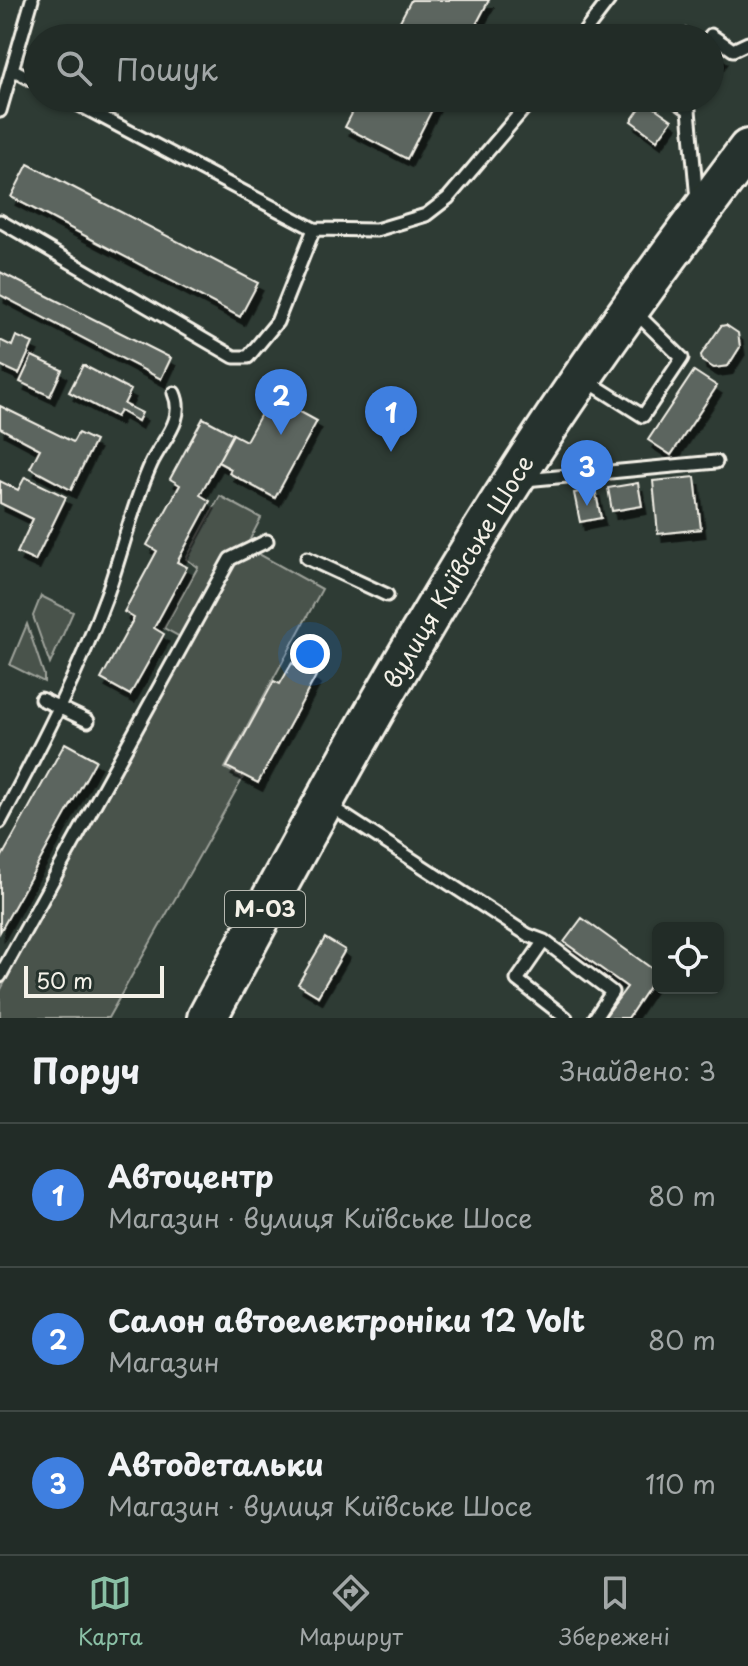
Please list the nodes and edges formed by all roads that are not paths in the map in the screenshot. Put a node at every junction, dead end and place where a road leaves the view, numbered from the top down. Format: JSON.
{"nodes":[{"id":1,"x":32,"y":0,"type":"edge"},
{"id":2,"x":609,"y":0,"type":"edge"},
{"id":3,"x":25,"y":24,"type":"edge"},
{"id":4,"x":591,"y":24,"type":"edge"},
{"id":5,"x":24,"y":28,"type":"edge"},
{"id":6,"x":748,"y":43,"type":"edge"},
{"id":7,"x":724,"y":44,"type":"edge"},
{"id":8,"x":12,"y":69,"type":"junction"},
{"id":9,"x":24,"y":75,"type":"edge"},
{"id":10,"x":0,"y":111,"type":"edge"},
{"id":11,"x":93,"y":112,"type":"edge"},
{"id":12,"x":521,"y":112,"type":"edge"},
{"id":13,"x":689,"y":112,"type":"edge"},
{"id":14,"x":748,"y":149,"type":"edge"},
{"id":15,"x":698,"y":216,"type":"junction"},
{"id":16,"x":0,"y":221,"type":"edge"},
{"id":17,"x":314,"y":229,"type":"junction"},
{"id":18,"x":630,"y":307,"type":"junction"},
{"id":19,"x":582,"y":377,"type":"junction"},
{"id":20,"x":174,"y":393,"type":"dead end"},
{"id":21,"x":716,"y":462,"type":"dead end"},
{"id":22,"x":513,"y":481,"type":"junction"},
{"id":23,"x":267,"y":541,"type":"dead end"},
{"id":24,"x":307,"y":558,"type":"dead end"},
{"id":25,"x":387,"y":595,"type":"dead end"},
{"id":26,"x":41,"y":699,"type":"dead end"},
{"id":27,"x":61,"y":707,"type":"junction"},
{"id":28,"x":88,"y":721,"type":"dead end"},
{"id":29,"x":323,"y":801,"type":"junction"},
{"id":30,"x":0,"y":822,"type":"edge"},
{"id":31,"x":544,"y":941,"type":"junction"},
{"id":32,"x":0,"y":976,"type":"edge"},
{"id":33,"x":207,"y":1018,"type":"edge"},
{"id":34,"x":566,"y":1018,"type":"edge"},
{"id":35,"x":595,"y":1018,"type":"edge"}],
"edges":[{"from":1,"to":3,"type":"lane"},
{"from":2,"to":4,"type":"lane"},
{"from":5,"to":8,"type":"lane"},
{"from":6,"to":7,"type":"lane"},
{"from":8,"to":9,"type":"lane"},
{"from":8,"to":10,"type":"lane"},
{"from":11,"to":17,"type":"lane"},
{"from":12,"to":17,"type":"lane"},
{"from":13,"to":15,"type":"lane"},
{"from":14,"to":15,"type":"highway","name":"вулиця Київське Шосе","number":"М-03"},
{"from":15,"to":18,"type":"highway","name":"вулиця Київське Шосе","number":"М-03"},
{"from":16,"to":17,"type":"lane"},
{"from":18,"to":19,"type":"highway","name":"вулиця Київське Шосе","number":"М-03"},
{"from":18,"to":19,"type":"lane"},
{"from":19,"to":22,"type":"highway","name":"вулиця Київське Шосе","number":"М-03"},
{"from":20,"to":27,"type":"lane"},
{"from":21,"to":22,"type":"lane"},
{"from":22,"to":29,"type":"highway","name":"вулиця Київське Шосе","number":"М-03"},
{"from":23,"to":32,"type":"lane"},
{"from":24,"to":25,"type":"lane"},
{"from":26,"to":27,"type":"lane"},
{"from":27,"to":28,"type":"lane"},
{"from":27,"to":30,"type":"lane"},
{"from":29,"to":31,"type":"lane"},
{"from":29,"to":33,"type":"highway","name":"вулиця Київське Шосе","number":"М-03"},
{"from":31,"to":34,"type":"lane"},
{"from":31,"to":35,"type":"lane"}]}
